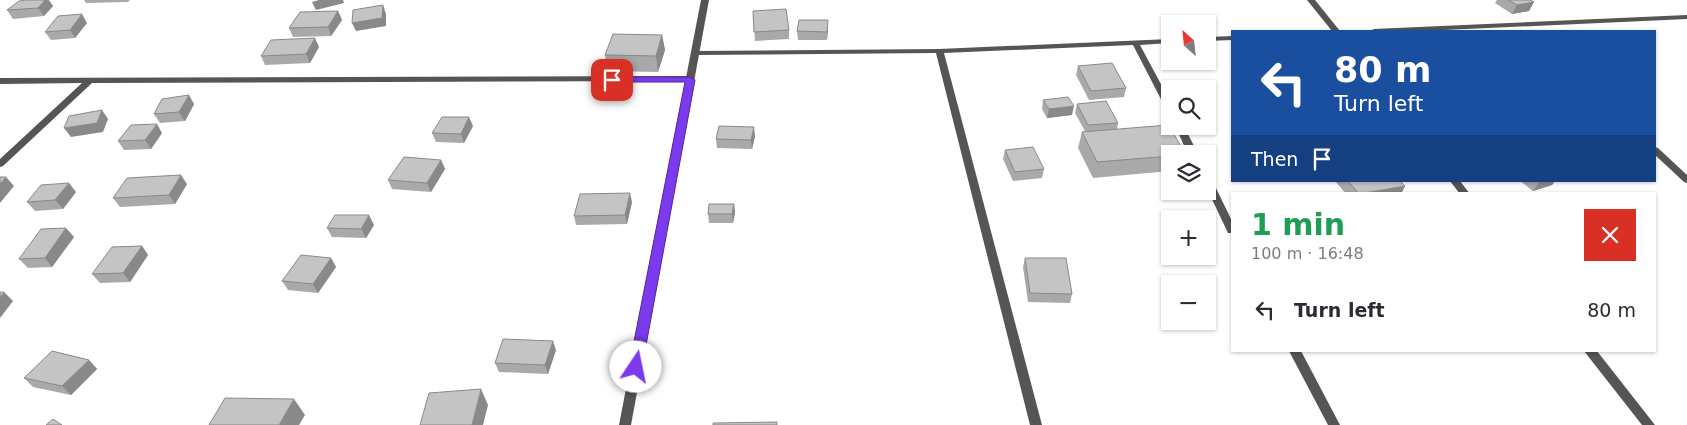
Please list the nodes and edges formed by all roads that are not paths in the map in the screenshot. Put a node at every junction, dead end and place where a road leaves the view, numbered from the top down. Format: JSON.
{"nodes":[{"id":1,"x":705,"y":0,"type":"edge"},
{"id":2,"x":1310,"y":0,"type":"edge"},
{"id":3,"x":1687,"y":17,"type":"edge"},
{"id":4,"x":1519,"y":24,"type":"junction"},
{"id":5,"x":1335,"y":30,"type":"edge"},
{"id":6,"x":1395,"y":30,"type":"edge"},
{"id":7,"x":1526,"y":30,"type":"edge"},
{"id":8,"x":1231,"y":38,"type":"edge"},
{"id":9,"x":1216,"y":39,"type":"edge"},
{"id":10,"x":1161,"y":41,"type":"edge"},
{"id":11,"x":1135,"y":42,"type":"junction"},
{"id":12,"x":940,"y":51,"type":"junction"},
{"id":13,"x":695,"y":53,"type":"junction"},
{"id":14,"x":690,"y":80,"type":"junction"},
{"id":15,"x":0,"y":81,"type":"edge"},
{"id":16,"x":90,"y":81,"type":"junction"},
{"id":17,"x":1161,"y":93,"type":"edge"},
{"id":18,"x":1656,"y":151,"type":"edge"},
{"id":19,"x":0,"y":164,"type":"edge"},
{"id":20,"x":1687,"y":180,"type":"edge"},
{"id":21,"x":1456,"y":182,"type":"edge"},
{"id":22,"x":1463,"y":192,"type":"edge"},
{"id":23,"x":1216,"y":198,"type":"edge"},
{"id":24,"x":1231,"y":228,"type":"edge"},
{"id":25,"x":1296,"y":352,"type":"edge"},
{"id":26,"x":1591,"y":352,"type":"edge"},
{"id":27,"x":625,"y":425,"type":"edge"},
{"id":28,"x":1036,"y":425,"type":"edge"},
{"id":29,"x":1334,"y":425,"type":"edge"},
{"id":30,"x":1648,"y":425,"type":"edge"}],
"edges":[{"from":1,"to":13,"type":"street"},
{"from":2,"to":5,"type":"street"},
{"from":3,"to":4,"type":"street"},
{"from":4,"to":6,"type":"street"},
{"from":4,"to":7,"type":"street"},
{"from":8,"to":9,"type":"street"},
{"from":10,"to":11,"type":"street"},
{"from":11,"to":12,"type":"street"},
{"from":11,"to":17,"type":"street"},
{"from":12,"to":13,"type":"street"},
{"from":12,"to":28,"type":"street"},
{"from":13,"to":14,"type":"street"},
{"from":14,"to":16,"type":"street"},
{"from":14,"to":27,"type":"street"},
{"from":15,"to":16,"type":"street"},
{"from":16,"to":19,"type":"street"},
{"from":18,"to":20,"type":"street"},
{"from":21,"to":22,"type":"street"},
{"from":23,"to":24,"type":"street"},
{"from":25,"to":29,"type":"street"},
{"from":26,"to":30,"type":"street"}]}
